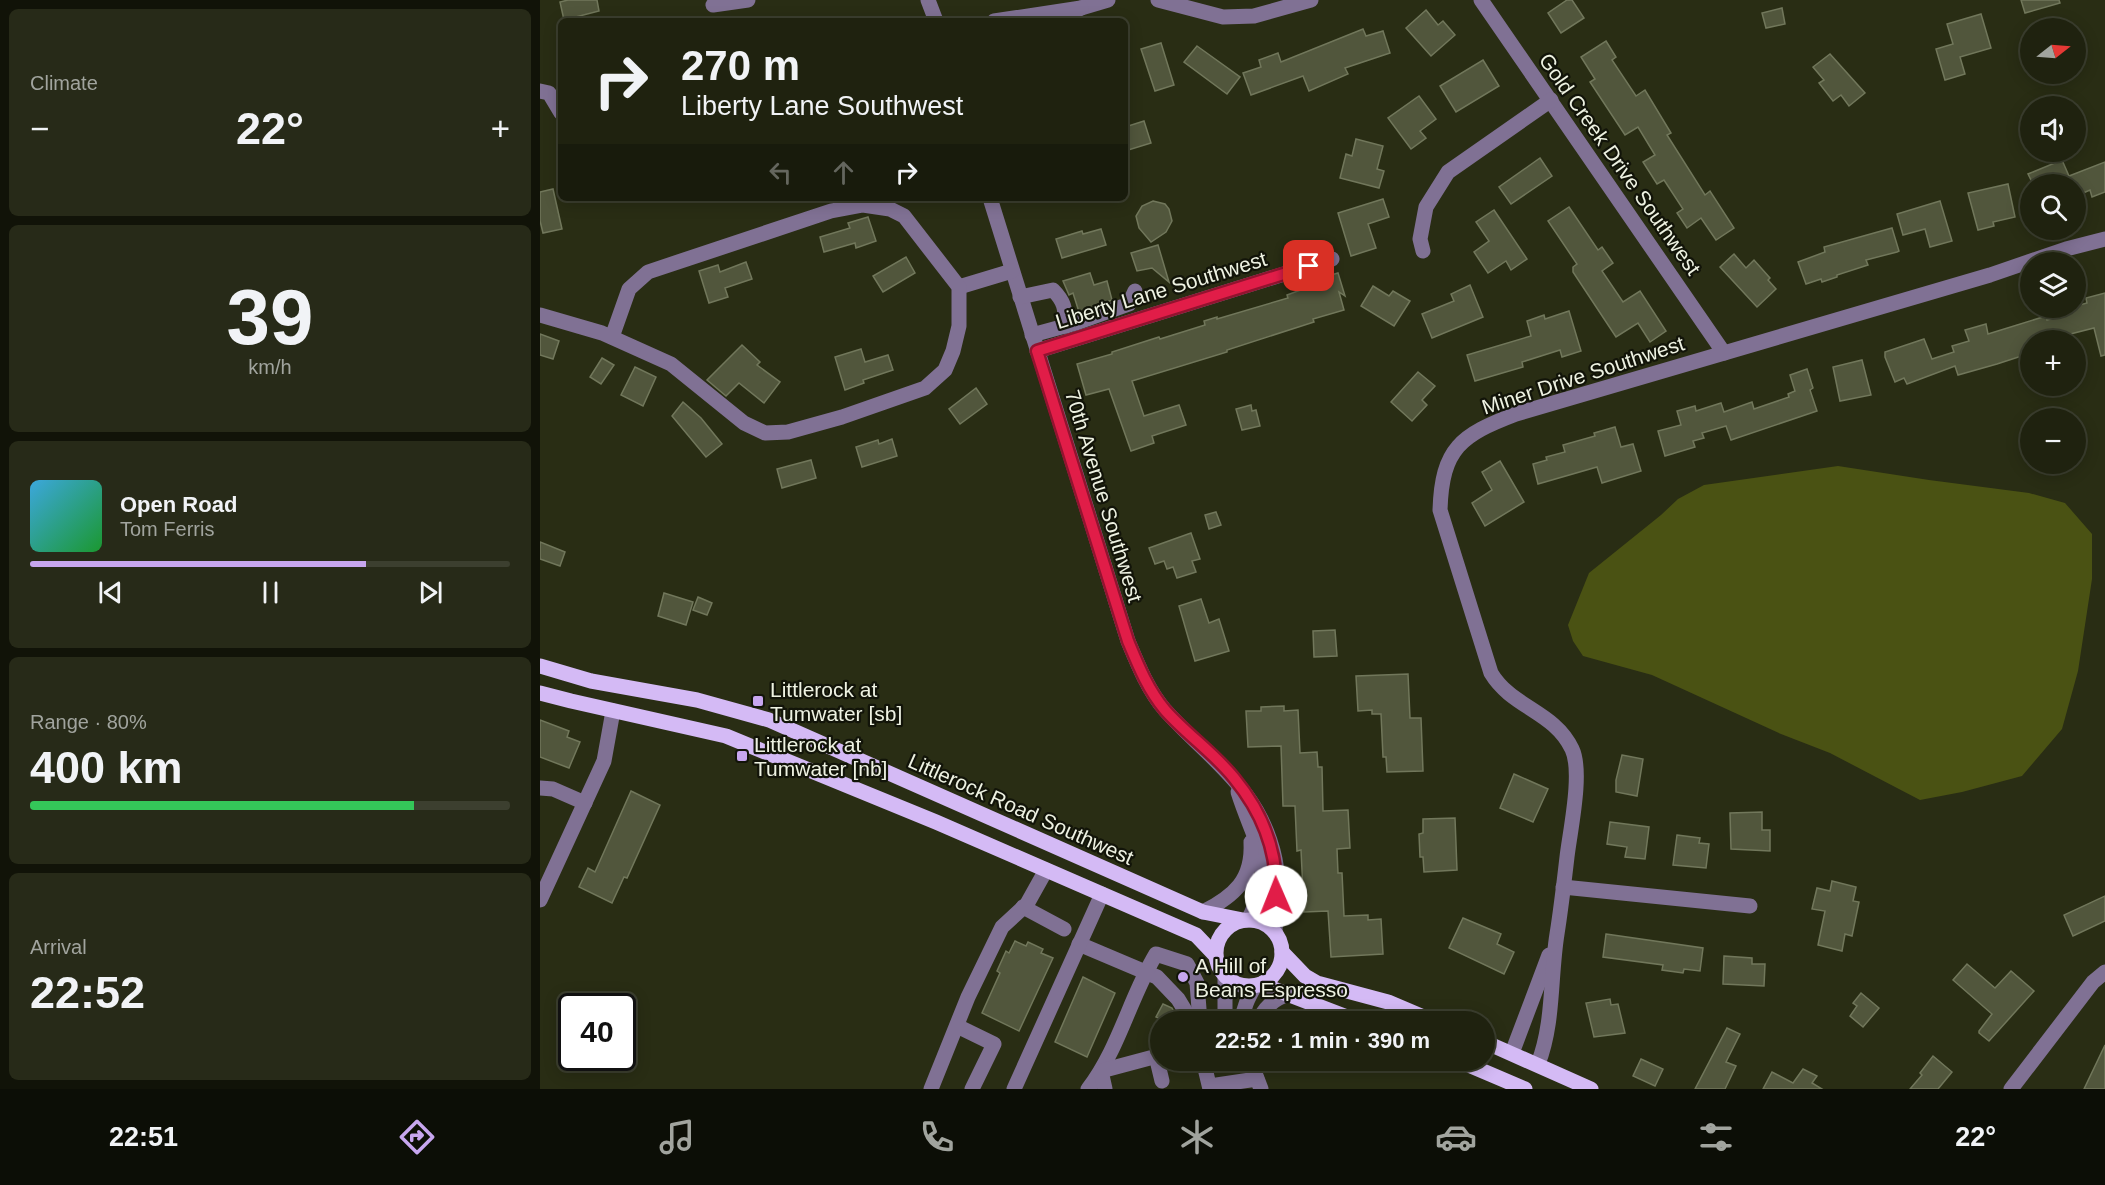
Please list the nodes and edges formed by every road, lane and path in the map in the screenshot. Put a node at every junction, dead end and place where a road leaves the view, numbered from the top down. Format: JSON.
{"nodes":[{"id":1,"x":748,"y":0,"type":"edge"},
{"id":2,"x":928,"y":0,"type":"edge"},
{"id":3,"x":1108,"y":0,"type":"edge"},
{"id":4,"x":1158,"y":0,"type":"edge"},
{"id":5,"x":1311,"y":0,"type":"edge"},
{"id":6,"x":1481,"y":0,"type":"edge"},
{"id":7,"x":713,"y":5,"type":"dead end"},
{"id":8,"x":1081,"y":8,"type":"junction"},
{"id":9,"x":935,"y":18,"type":"edge"},
{"id":10,"x":1014,"y":18,"type":"edge"},
{"id":11,"x":1061,"y":18,"type":"edge"},
{"id":12,"x":540,"y":91,"type":"edge"},
{"id":13,"x":1551,"y":100,"type":"junction"},
{"id":14,"x":558,"y":107,"type":"edge"},
{"id":15,"x":991,"y":201,"type":"edge"},
{"id":16,"x":2105,"y":239,"type":"edge"},
{"id":17,"x":1423,"y":251,"type":"dead end"},
{"id":18,"x":1332,"y":259,"type":"dead end"},
{"id":19,"x":1012,"y":271,"type":"junction"},
{"id":20,"x":959,"y":287,"type":"junction"},
{"id":21,"x":1135,"y":291,"type":"dead end"},
{"id":22,"x":1020,"y":297,"type":"junction"},
{"id":23,"x":540,"y":315,"type":"edge"},
{"id":24,"x":1066,"y":326,"type":"junction"},
{"id":25,"x":1032,"y":335,"type":"junction"},
{"id":26,"x":612,"y":337,"type":"junction"},
{"id":27,"x":1037,"y":351,"type":"junction"},
{"id":28,"x":1724,"y":353,"type":"junction"},
{"id":29,"x":540,"y":666,"type":"edge"},
{"id":30,"x":540,"y":693,"type":"edge"},
{"id":31,"x":613,"y":711,"type":"junction"},
{"id":32,"x":1233,"y":776,"type":"junction"},
{"id":33,"x":540,"y":788,"type":"edge"},
{"id":34,"x":585,"y":802,"type":"junction"},
{"id":35,"x":1251,"y":830,"type":"junction"},
{"id":36,"x":1046,"y":870,"type":"junction"},
{"id":37,"x":1563,"y":887,"type":"junction"},
{"id":38,"x":1102,"y":894,"type":"junction"},
{"id":39,"x":540,"y":900,"type":"edge"},
{"id":40,"x":1750,"y":906,"type":"dead end"},
{"id":41,"x":1023,"y":907,"type":"junction"},
{"id":42,"x":1203,"y":912,"type":"junction"},
{"id":43,"x":1246,"y":920,"type":"junction"},
{"id":44,"x":1064,"y":929,"type":"dead end"},
{"id":45,"x":1275,"y":933,"type":"junction"},
{"id":46,"x":1557,"y":935,"type":"junction"},
{"id":47,"x":1079,"y":944,"type":"junction"},
{"id":48,"x":1282,"y":952,"type":"junction"},
{"id":49,"x":1215,"y":955,"type":"junction"},
{"id":50,"x":1145,"y":972,"type":"junction"},
{"id":51,"x":2105,"y":972,"type":"edge"},
{"id":52,"x":1225,"y":977,"type":"junction"},
{"id":53,"x":1258,"y":985,"type":"junction"},
{"id":54,"x":1289,"y":994,"type":"junction"},
{"id":55,"x":1185,"y":1011,"type":"edge"},
{"id":56,"x":1199,"y":1011,"type":"edge"},
{"id":57,"x":1226,"y":1011,"type":"edge"},
{"id":58,"x":1243,"y":1011,"type":"edge"},
{"id":59,"x":1263,"y":1011,"type":"edge"},
{"id":60,"x":1332,"y":1011,"type":"edge"},
{"id":61,"x":1409,"y":1011,"type":"edge"},
{"id":62,"x":957,"y":1026,"type":"junction"},
{"id":63,"x":1495,"y":1046,"type":"edge"},
{"id":64,"x":1512,"y":1053,"type":"junction"},
{"id":65,"x":1150,"y":1057,"type":"edge"},
{"id":66,"x":1538,"y":1064,"type":"junction"},
{"id":67,"x":1101,"y":1071,"type":"junction"},
{"id":68,"x":1160,"y":1071,"type":"edge"},
{"id":69,"x":1206,"y":1071,"type":"edge"},
{"id":70,"x":1251,"y":1071,"type":"edge"},
{"id":71,"x":1483,"y":1071,"type":"edge"},
{"id":72,"x":1162,"y":1081,"type":"dead end"},
{"id":73,"x":1259,"y":1084,"type":"edge"},
{"id":74,"x":1210,"y":1088,"type":"edge"},
{"id":75,"x":931,"y":1089,"type":"edge"},
{"id":76,"x":972,"y":1089,"type":"edge"},
{"id":77,"x":1014,"y":1089,"type":"edge"},
{"id":78,"x":1088,"y":1089,"type":"edge"},
{"id":79,"x":1105,"y":1089,"type":"edge"},
{"id":80,"x":1525,"y":1089,"type":"edge"},
{"id":81,"x":1591,"y":1089,"type":"edge"},
{"id":82,"x":2011,"y":1089,"type":"edge"}],
"edges":[{"from":1,"to":7,"type":"street"},
{"from":2,"to":9,"type":"street"},
{"from":3,"to":8,"type":"street"},
{"from":4,"to":5,"type":"street"},
{"from":6,"to":13,"type":"street","name":"Gold Creek Drive Southwest"},
{"from":8,"to":10,"type":"street"},
{"from":8,"to":11,"type":"street"},
{"from":12,"to":14,"type":"street"},
{"from":13,"to":17,"type":"street"},
{"from":13,"to":28,"type":"street","name":"Gold Creek Drive Southwest"},
{"from":15,"to":19,"type":"street","name":"70th Avenue Southwest"},
{"from":16,"to":28,"type":"street","name":"Miner Drive Southwest"},
{"from":18,"to":27,"type":"street","name":"Liberty Lane Southwest"},
{"from":19,"to":20,"type":"street"},
{"from":19,"to":22,"type":"street","name":"70th Avenue Southwest"},
{"from":20,"to":26,"type":"street"},
{"from":20,"to":26,"type":"street"},
{"from":21,"to":24,"type":"street"},
{"from":22,"to":24,"type":"street"},
{"from":22,"to":25,"type":"street","name":"70th Avenue Southwest"},
{"from":23,"to":26,"type":"street"},
{"from":24,"to":25,"type":"street"},
{"from":25,"to":27,"type":"street","name":"70th Avenue Southwest"},
{"from":27,"to":32,"type":"street","name":"70th Avenue Southwest"},
{"from":28,"to":37,"type":"street","name":"Miner Drive Southwest"},
{"from":29,"to":42,"type":"main road","name":"Littlerock Road Southwest"},
{"from":30,"to":31,"type":"main road"},
{"from":31,"to":34,"type":"street"},
{"from":31,"to":36,"type":"main road"},
{"from":32,"to":35,"type":"street","name":"70th Avenue Southwest"},
{"from":32,"to":45,"type":"street","name":"70th Avenue Southwest"},
{"from":33,"to":34,"type":"street"},
{"from":34,"to":39,"type":"street"},
{"from":35,"to":42,"type":"street"},
{"from":35,"to":43,"type":"street","name":"70th Avenue Southwest"},
{"from":36,"to":38,"type":"main road"},
{"from":36,"to":41,"type":"street"},
{"from":37,"to":40,"type":"street"},
{"from":37,"to":46,"type":"street","name":"Miner Drive Southwest"},
{"from":38,"to":47,"type":"street"},
{"from":38,"to":49,"type":"main road"},
{"from":41,"to":44,"type":"street"},
{"from":41,"to":62,"type":"street"},
{"from":42,"to":43,"type":"main road","name":"Littlerock Road Southwest"},
{"from":43,"to":45,"type":"main road"},
{"from":43,"to":49,"type":"main road"},
{"from":45,"to":48,"type":"main road"},
{"from":46,"to":64,"type":"street","name":"Miner Drive Southwest"},
{"from":46,"to":66,"type":"street","name":"Miner Drive Southwest"},
{"from":47,"to":50,"type":"street"},
{"from":47,"to":77,"type":"street"},
{"from":48,"to":53,"type":"main road"},
{"from":48,"to":61,"type":"main road"},
{"from":49,"to":52,"type":"main road"},
{"from":50,"to":55,"type":"street"},
{"from":50,"to":56,"type":"street"},
{"from":50,"to":67,"type":"street"},
{"from":51,"to":82,"type":"street"},
{"from":52,"to":53,"type":"main road"},
{"from":52,"to":57,"type":"street"},
{"from":53,"to":54,"type":"main road"},
{"from":53,"to":58,"type":"street"},
{"from":54,"to":59,"type":"street"},
{"from":54,"to":60,"type":"main road"},
{"from":62,"to":75,"type":"street"},
{"from":62,"to":76,"type":"street"},
{"from":63,"to":64,"type":"main road"},
{"from":64,"to":66,"type":"main road"},
{"from":65,"to":67,"type":"street"},
{"from":66,"to":81,"type":"main road"},
{"from":67,"to":78,"type":"street"},
{"from":67,"to":79,"type":"street"},
{"from":68,"to":72,"type":"street"},
{"from":69,"to":74,"type":"street"},
{"from":70,"to":73,"type":"street"},
{"from":71,"to":80,"type":"main road"},
{"from":73,"to":74,"type":"street"}]}
